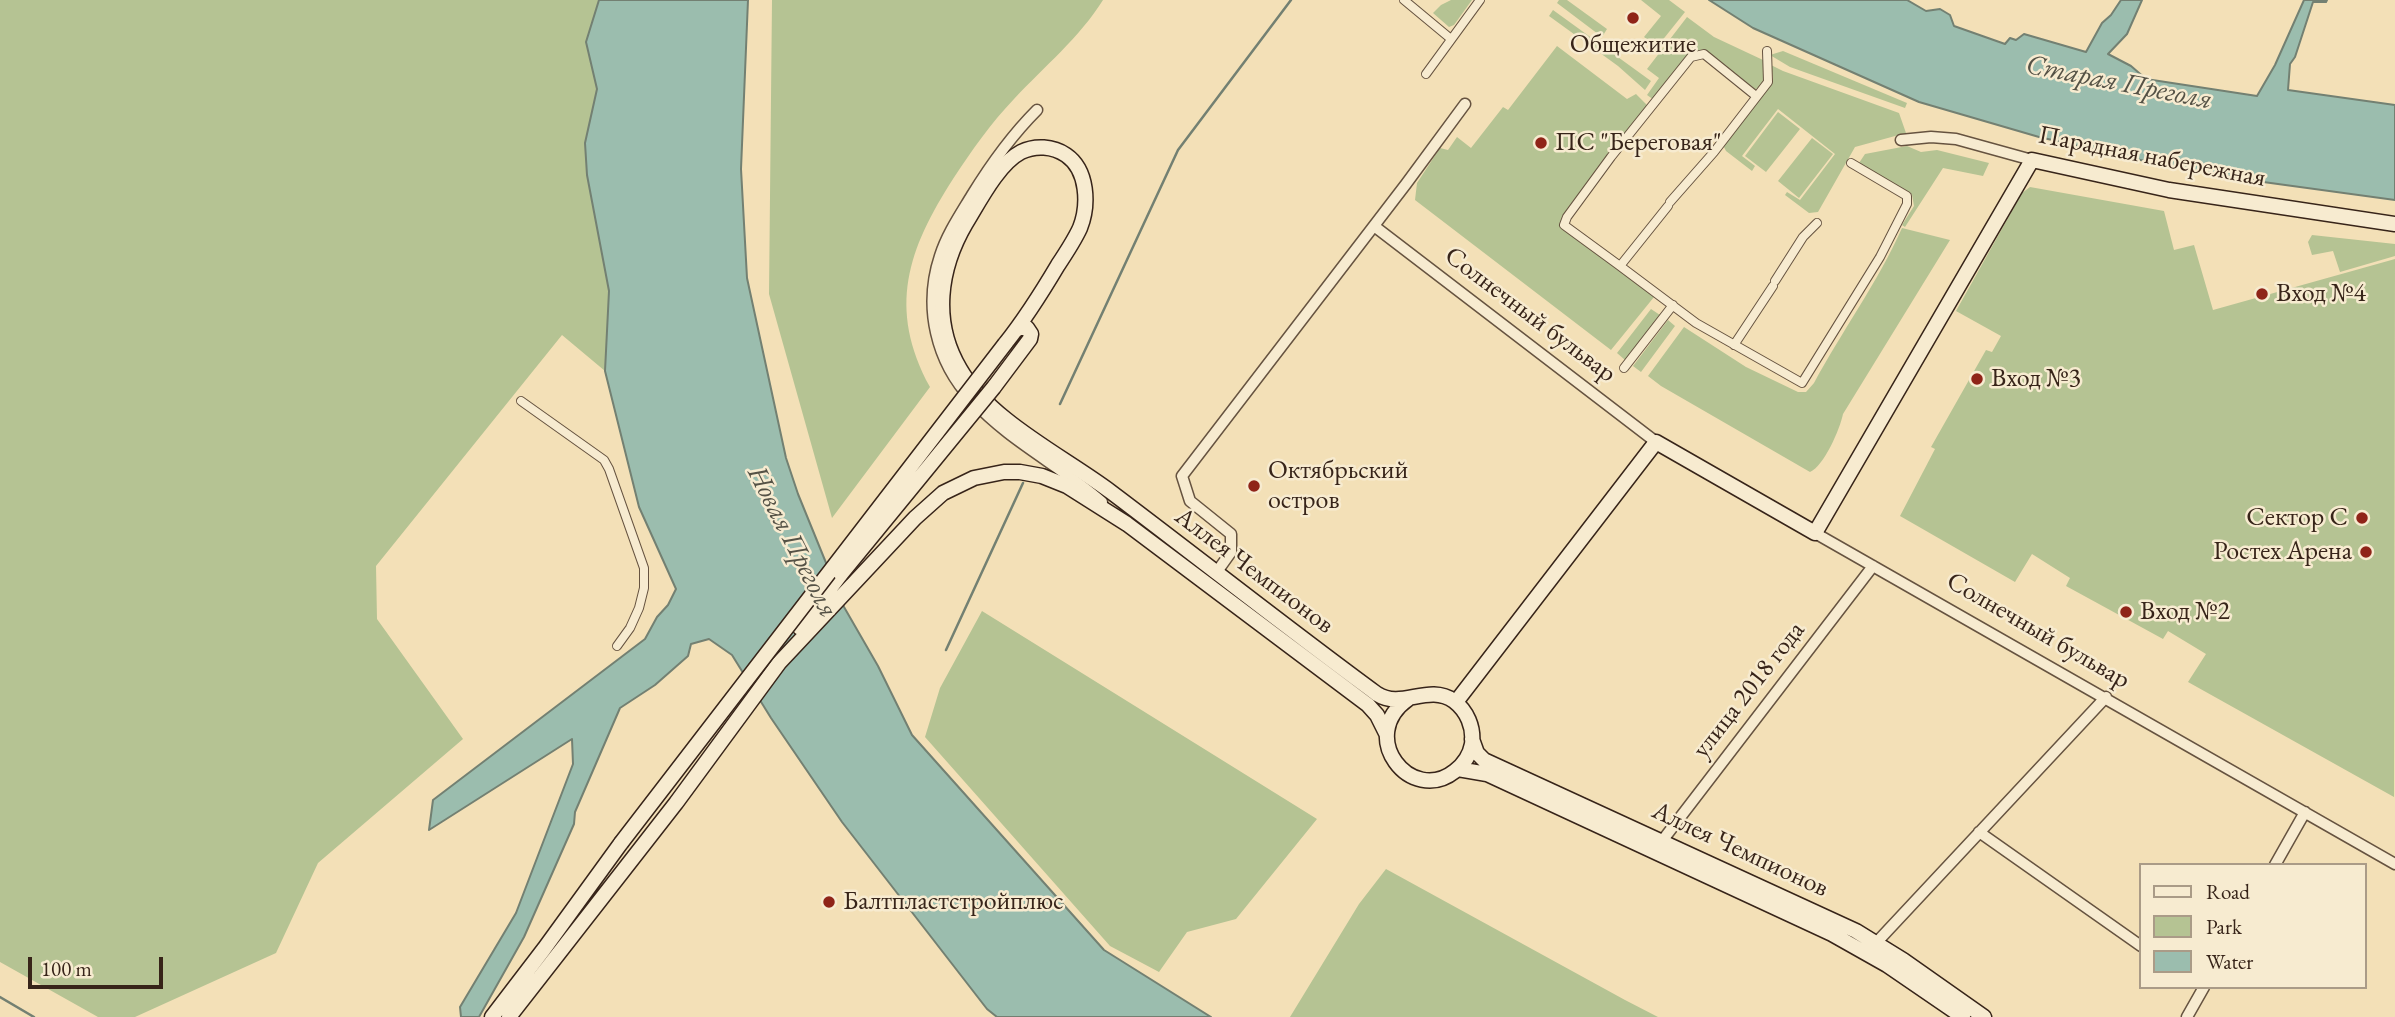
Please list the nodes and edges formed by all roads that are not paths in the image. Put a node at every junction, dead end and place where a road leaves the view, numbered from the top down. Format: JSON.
{"nodes":[{"id":1,"x":1404,"y":0,"type":"edge"},
{"id":2,"x":1420,"y":0,"type":"edge"},
{"id":3,"x":1480,"y":0,"type":"edge"},
{"id":4,"x":1414,"y":8,"type":"junction"},
{"id":5,"x":1451,"y":39,"type":"junction"},
{"id":6,"x":1767,"y":51,"type":"dead end"},
{"id":7,"x":1426,"y":74,"type":"dead end"},
{"id":8,"x":1756,"y":96,"type":"junction"},
{"id":9,"x":1465,"y":104,"type":"dead end"},
{"id":10,"x":1037,"y":110,"type":"dead end"},
{"id":11,"x":1901,"y":140,"type":"dead end"},
{"id":12,"x":2032,"y":160,"type":"junction"},
{"id":13,"x":1851,"y":163,"type":"dead end"},
{"id":14,"x":1817,"y":223,"type":"dead end"},
{"id":15,"x":2395,"y":224,"type":"edge"},
{"id":16,"x":1374,"y":226,"type":"junction"},
{"id":17,"x":1620,"y":266,"type":"junction"},
{"id":18,"x":1673,"y":305,"type":"junction"},
{"id":19,"x":1015,"y":331,"type":"junction"},
{"id":20,"x":1734,"y":345,"type":"junction"},
{"id":21,"x":1624,"y":368,"type":"dead end"},
{"id":22,"x":521,"y":401,"type":"dead end"},
{"id":23,"x":1656,"y":442,"type":"junction"},
{"id":24,"x":1127,"y":524,"type":"junction"},
{"id":25,"x":1815,"y":533,"type":"junction"},
{"id":26,"x":1873,"y":566,"type":"junction"},
{"id":27,"x":1216,"y":573,"type":"junction"},
{"id":28,"x":617,"y":646,"type":"dead end"},
{"id":29,"x":779,"y":663,"type":"junction"},
{"id":30,"x":2106,"y":697,"type":"junction"},
{"id":31,"x":1408,"y":699,"type":"junction"},
{"id":32,"x":1456,"y":702,"type":"junction"},
{"id":33,"x":1386,"y":733,"type":"junction"},
{"id":34,"x":1472,"y":739,"type":"junction"},
{"id":35,"x":1458,"y":769,"type":"junction"},
{"id":36,"x":2305,"y":812,"type":"junction"},
{"id":37,"x":1979,"y":832,"type":"junction"},
{"id":38,"x":1662,"y":841,"type":"junction"},
{"id":39,"x":2276,"y":863,"type":"edge"},
{"id":40,"x":2395,"y":864,"type":"edge"},
{"id":41,"x":1876,"y":943,"type":"junction"},
{"id":42,"x":2140,"y":945,"type":"edge"},
{"id":43,"x":2202,"y":989,"type":"edge"},
{"id":44,"x":492,"y":1017,"type":"edge"},
{"id":45,"x":509,"y":1017,"type":"edge"},
{"id":46,"x":1963,"y":1017,"type":"edge"},
{"id":47,"x":1984,"y":1017,"type":"edge"},
{"id":48,"x":2188,"y":1017,"type":"edge"}],
"edges":[{"from":1,"to":4,"type":"street"},
{"from":2,"to":4,"type":"street"},
{"from":3,"to":5,"type":"street"},
{"from":4,"to":5,"type":"street"},
{"from":5,"to":7,"type":"street"},
{"from":6,"to":8,"type":"street"},
{"from":8,"to":17,"type":"street"},
{"from":8,"to":17,"type":"street"},
{"from":9,"to":16,"type":"street"},
{"from":10,"to":24,"type":"street"},
{"from":11,"to":12,"type":"street","name":"Парадная набережная"},
{"from":12,"to":15,"type":"main road","name":"Парадная набережная"},
{"from":12,"to":25,"type":"main road"},
{"from":13,"to":20,"type":"street"},
{"from":14,"to":20,"type":"street"},
{"from":16,"to":23,"type":"street","name":"Солнечный бульвар"},
{"from":16,"to":27,"type":"street"},
{"from":17,"to":18,"type":"street"},
{"from":18,"to":20,"type":"street"},
{"from":18,"to":21,"type":"street"},
{"from":19,"to":27,"type":"main road","name":"Аллея Чемпионов"},
{"from":19,"to":29,"type":"main road","bridge":true},
{"from":19,"to":44,"type":"main road","name":"Аллея Чемпионов","bridge":true},
{"from":22,"to":28,"type":"street"},
{"from":23,"to":25,"type":"main road","name":"Солнечный бульвар"},
{"from":23,"to":32,"type":"main road"},
{"from":24,"to":29,"type":"main road","name":"Аллея Чемпионов"},
{"from":24,"to":33,"type":"main road","name":"Аллея Чемпионов"},
{"from":25,"to":26,"type":"street","name":"Солнечный бульвар"},
{"from":26,"to":30,"type":"street","name":"Солнечный бульвар"},
{"from":26,"to":38,"type":"street","name":"улица 2018 года"},
{"from":27,"to":31,"type":"main road","name":"Аллея Чемпионов"},
{"from":29,"to":45,"type":"main road"},
{"from":30,"to":36,"type":"street","name":"Солнечный бульвар"},
{"from":30,"to":37,"type":"street"},
{"from":31,"to":32,"type":"main road","name":"Аллея Чемпионов"},
{"from":31,"to":33,"type":"main road"},
{"from":32,"to":34,"type":"main road","name":"Аллея Чемпионов"},
{"from":33,"to":35,"type":"main road","name":"Аллея Чемпионов"},
{"from":34,"to":35,"type":"main road"},
{"from":34,"to":38,"type":"main road","name":"Аллея Чемпионов"},
{"from":35,"to":46,"type":"main road","name":"Аллея Чемпионов"},
{"from":36,"to":39,"type":"street"},
{"from":36,"to":40,"type":"street","name":"Солнечный бульвар"},
{"from":37,"to":41,"type":"street"},
{"from":37,"to":42,"type":"street"},
{"from":38,"to":41,"type":"main road","name":"Аллея Чемпионов"},
{"from":41,"to":47,"type":"main road","name":"Аллея Чемпионов"},
{"from":43,"to":48,"type":"street"}]}
